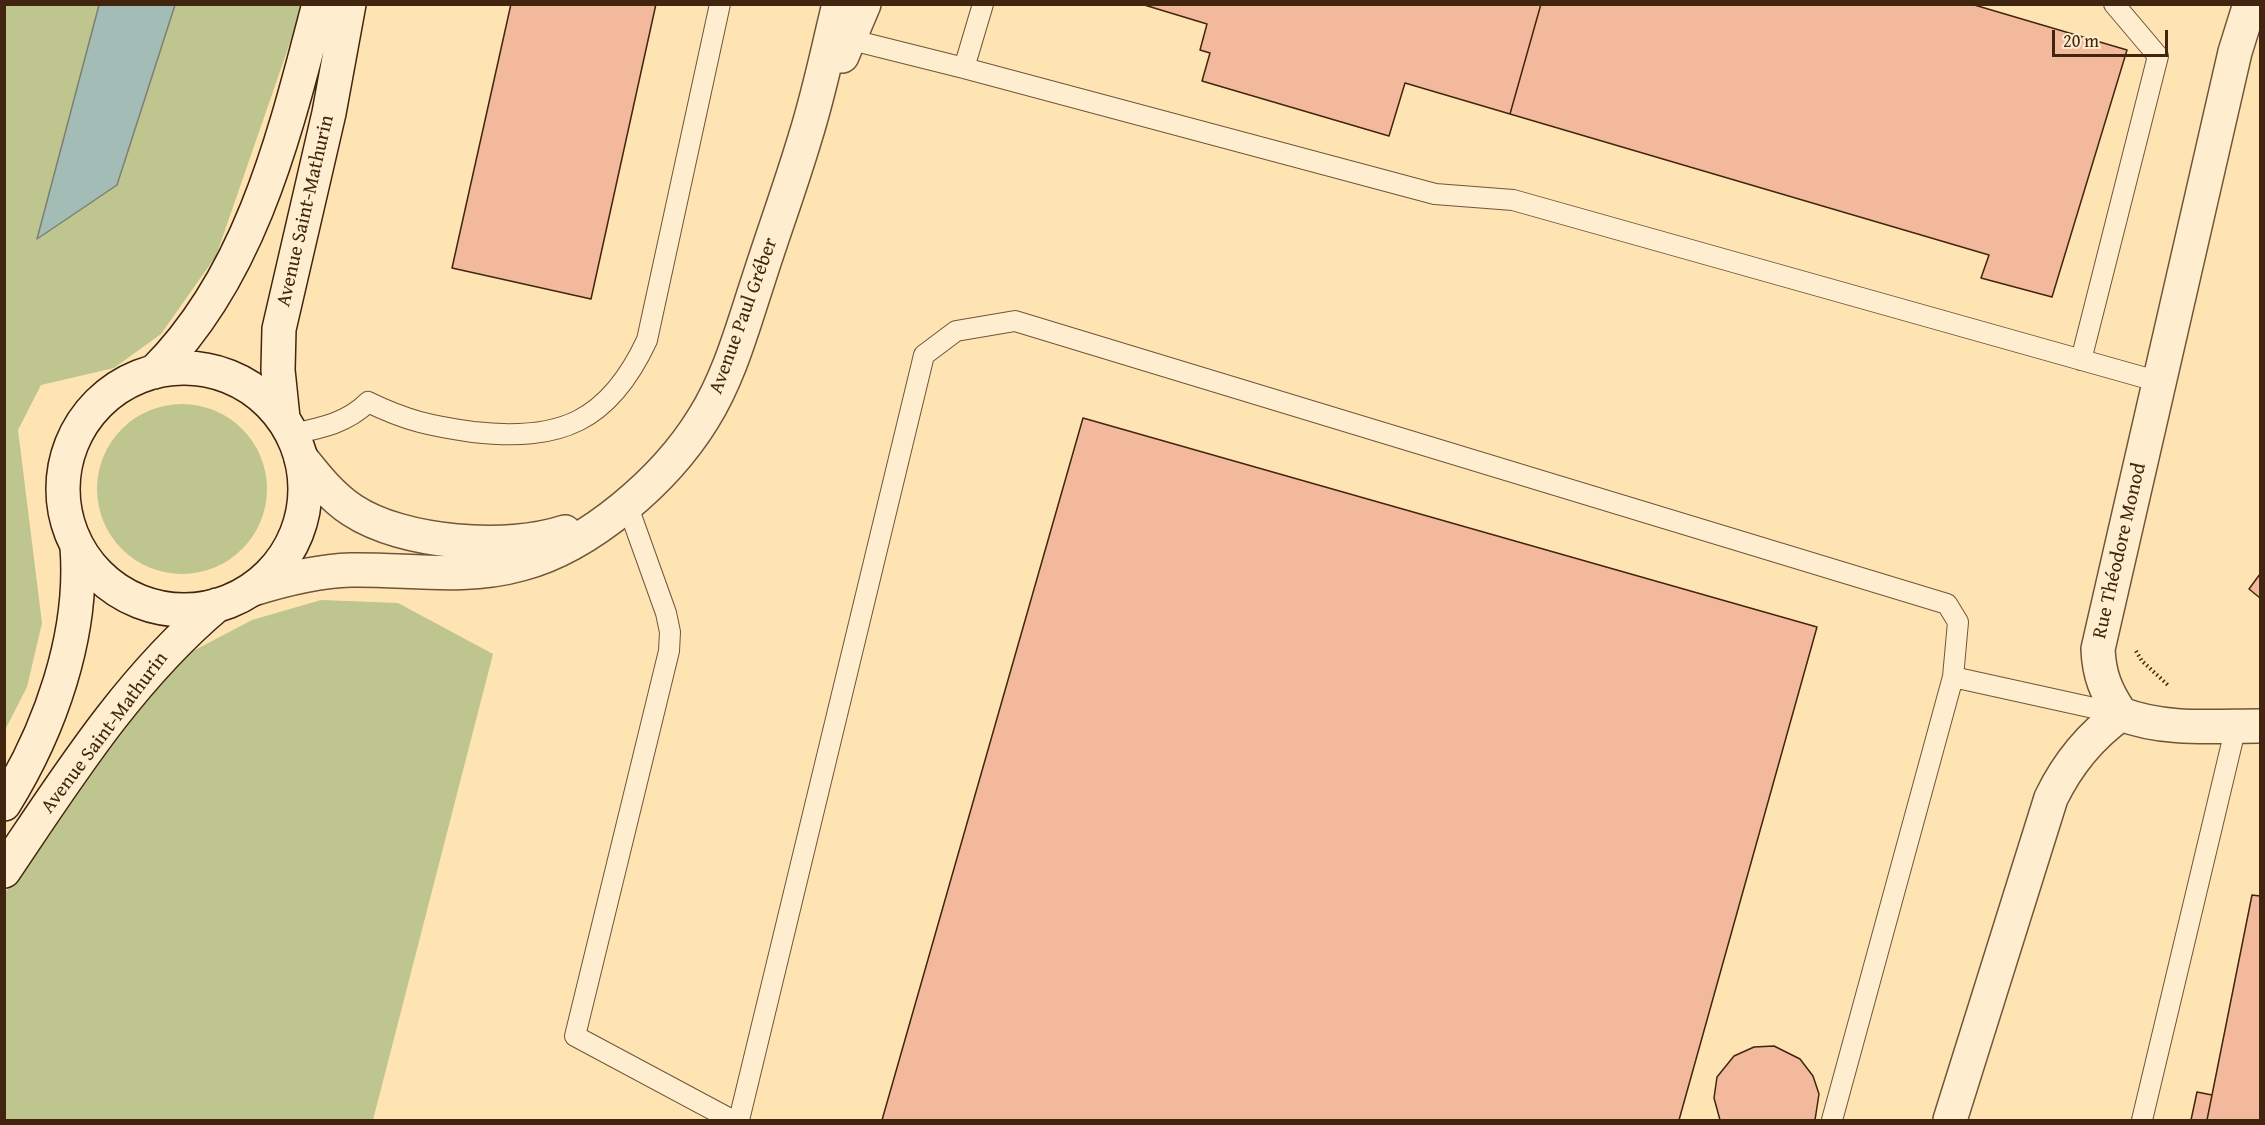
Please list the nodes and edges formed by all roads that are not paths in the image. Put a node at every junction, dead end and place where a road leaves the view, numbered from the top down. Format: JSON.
{"nodes":[{"id":1,"x":319,"y":4,"type":"edge"},
{"id":2,"x":349,"y":4,"type":"edge"},
{"id":3,"x":720,"y":4,"type":"edge"},
{"id":4,"x":839,"y":4,"type":"edge"},
{"id":5,"x":864,"y":4,"type":"edge"},
{"id":6,"x":983,"y":4,"type":"edge"},
{"id":7,"x":2114,"y":4,"type":"edge"},
{"id":8,"x":2236,"y":4,"type":"edge"},
{"id":9,"x":2250,"y":4,"type":"edge"},
{"id":10,"x":841,"y":38,"type":"junction"},
{"id":11,"x":2235,"y":52,"type":"junction"},
{"id":12,"x":964,"y":68,"type":"junction"},
{"id":13,"x":2081,"y":360,"type":"junction"},
{"id":14,"x":154,"y":372,"type":"junction"},
{"id":15,"x":2160,"y":382,"type":"junction"},
{"id":16,"x":292,"y":437,"type":"junction"},
{"id":17,"x":627,"y":504,"type":"junction"},
{"id":18,"x":77,"y":547,"type":"junction"},
{"id":19,"x":253,"y":589,"type":"junction"},
{"id":20,"x":217,"y":605,"type":"junction"},
{"id":21,"x":1953,"y":677,"type":"junction"},
{"id":22,"x":2121,"y":714,"type":"junction"},
{"id":23,"x":2248,"y":726,"type":"edge"},
{"id":24,"x":4,"y":804,"type":"edge"},
{"id":25,"x":4,"y":871,"type":"edge"},
{"id":26,"x":732,"y":1120,"type":"edge"},
{"id":27,"x":739,"y":1120,"type":"edge"},
{"id":28,"x":1832,"y":1120,"type":"edge"},
{"id":29,"x":1950,"y":1120,"type":"edge"},
{"id":30,"x":2142,"y":1120,"type":"edge"}],
"edges":[{"from":1,"to":14,"type":"street","name":"Avenue Saint-Mathurin"},
{"from":2,"to":16,"type":"street","name":"Avenue Saint-Mathurin"},
{"from":3,"to":16,"type":"lane"},
{"from":4,"to":10,"type":"street","name":"Avenue Paul Gréber"},
{"from":5,"to":10,"type":"street","name":"Avenue Paul Gréber"},
{"from":6,"to":12,"type":"lane"},
{"from":7,"to":13,"type":"lane"},
{"from":8,"to":11,"type":"street","name":"Rue Théodore Monod"},
{"from":9,"to":11,"type":"street","name":"Rue Théodore Monod"},
{"from":10,"to":12,"type":"lane"},
{"from":10,"to":17,"type":"street","name":"Avenue Paul Gréber"},
{"from":11,"to":15,"type":"street","name":"Rue Théodore Monod"},
{"from":12,"to":13,"type":"lane"},
{"from":13,"to":15,"type":"lane"},
{"from":14,"to":16,"type":"street","name":"Avenue Paul Gréber"},
{"from":14,"to":18,"type":"street"},
{"from":15,"to":22,"type":"street","name":"Rue Théodore Monod"},
{"from":16,"to":17,"type":"street","name":"Avenue Paul Gréber"},
{"from":16,"to":19,"type":"street","name":"Avenue Saint-Mathurin"},
{"from":17,"to":19,"type":"street","name":"Avenue Paul Gréber"},
{"from":17,"to":26,"type":"lane"},
{"from":18,"to":20,"type":"street"},
{"from":18,"to":24,"type":"street","name":"Avenue Saint-Mathurin"},
{"from":19,"to":20,"type":"street"},
{"from":20,"to":25,"type":"street","name":"Avenue Saint-Mathurin"},
{"from":21,"to":22,"type":"lane"},
{"from":21,"to":27,"type":"lane"},
{"from":21,"to":28,"type":"lane"},
{"from":22,"to":23,"type":"street"},
{"from":22,"to":29,"type":"street"},
{"from":23,"to":30,"type":"lane"}]}
